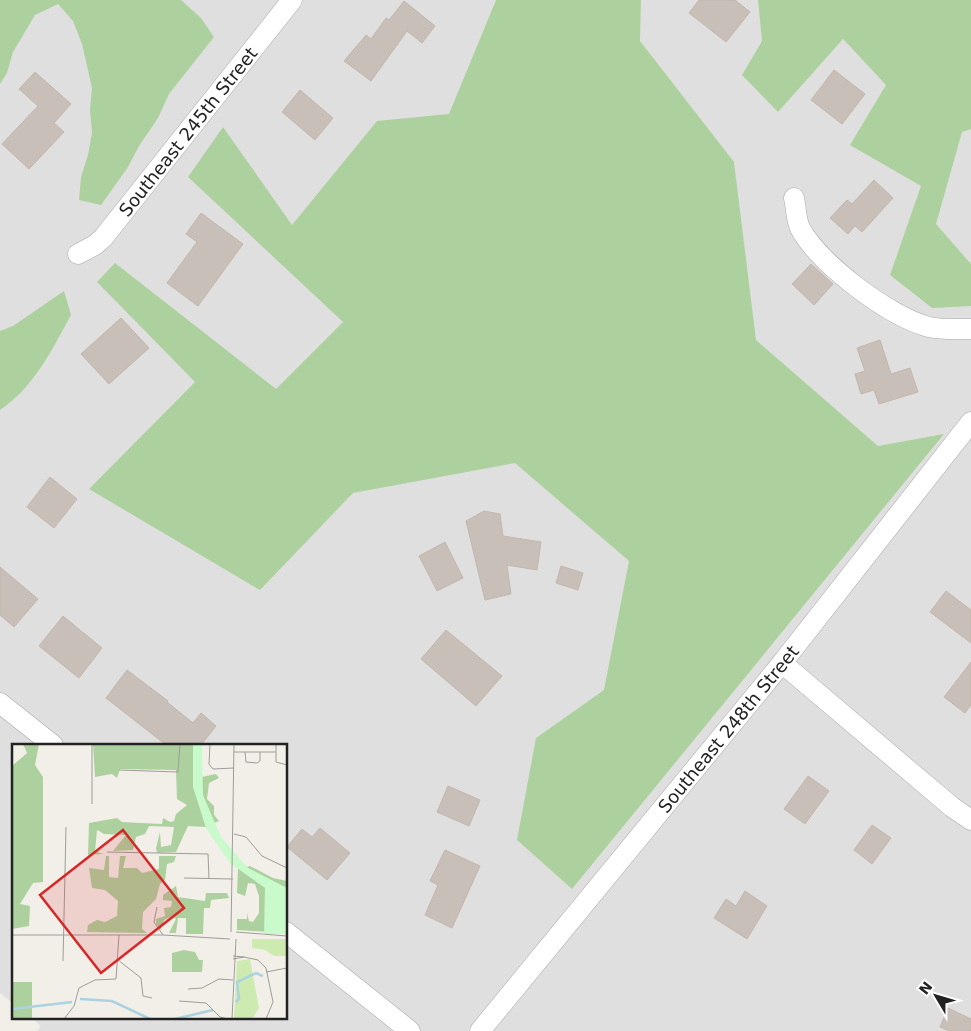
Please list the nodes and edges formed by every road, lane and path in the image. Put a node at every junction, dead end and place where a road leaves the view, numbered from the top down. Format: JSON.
{"nodes":[{"id":1,"x":292,"y":0,"type":"edge"},
{"id":2,"x":794,"y":198,"type":"dead end"},
{"id":3,"x":78,"y":254,"type":"dead end"},
{"id":4,"x":971,"y":329,"type":"edge"},
{"id":5,"x":971,"y":422,"type":"edge"},
{"id":6,"x":782,"y":663,"type":"junction"},
{"id":7,"x":0,"y":703,"type":"edge"},
{"id":8,"x":52,"y":744,"type":"edge"},
{"id":9,"x":970,"y":819,"type":"edge"},
{"id":10,"x":288,"y":934,"type":"edge"},
{"id":11,"x":410,"y":1031,"type":"edge"},
{"id":12,"x":480,"y":1031,"type":"edge"}],
"edges":[{"from":1,"to":3,"type":"street","name":"Southeast 245th Street"},
{"from":2,"to":4,"type":"street"},
{"from":5,"to":6,"type":"street","name":"Southeast 248th Street"},
{"from":6,"to":9,"type":"street"},
{"from":6,"to":12,"type":"street","name":"Southeast 248th Street"},
{"from":7,"to":8,"type":"street"},
{"from":10,"to":11,"type":"street"}]}
